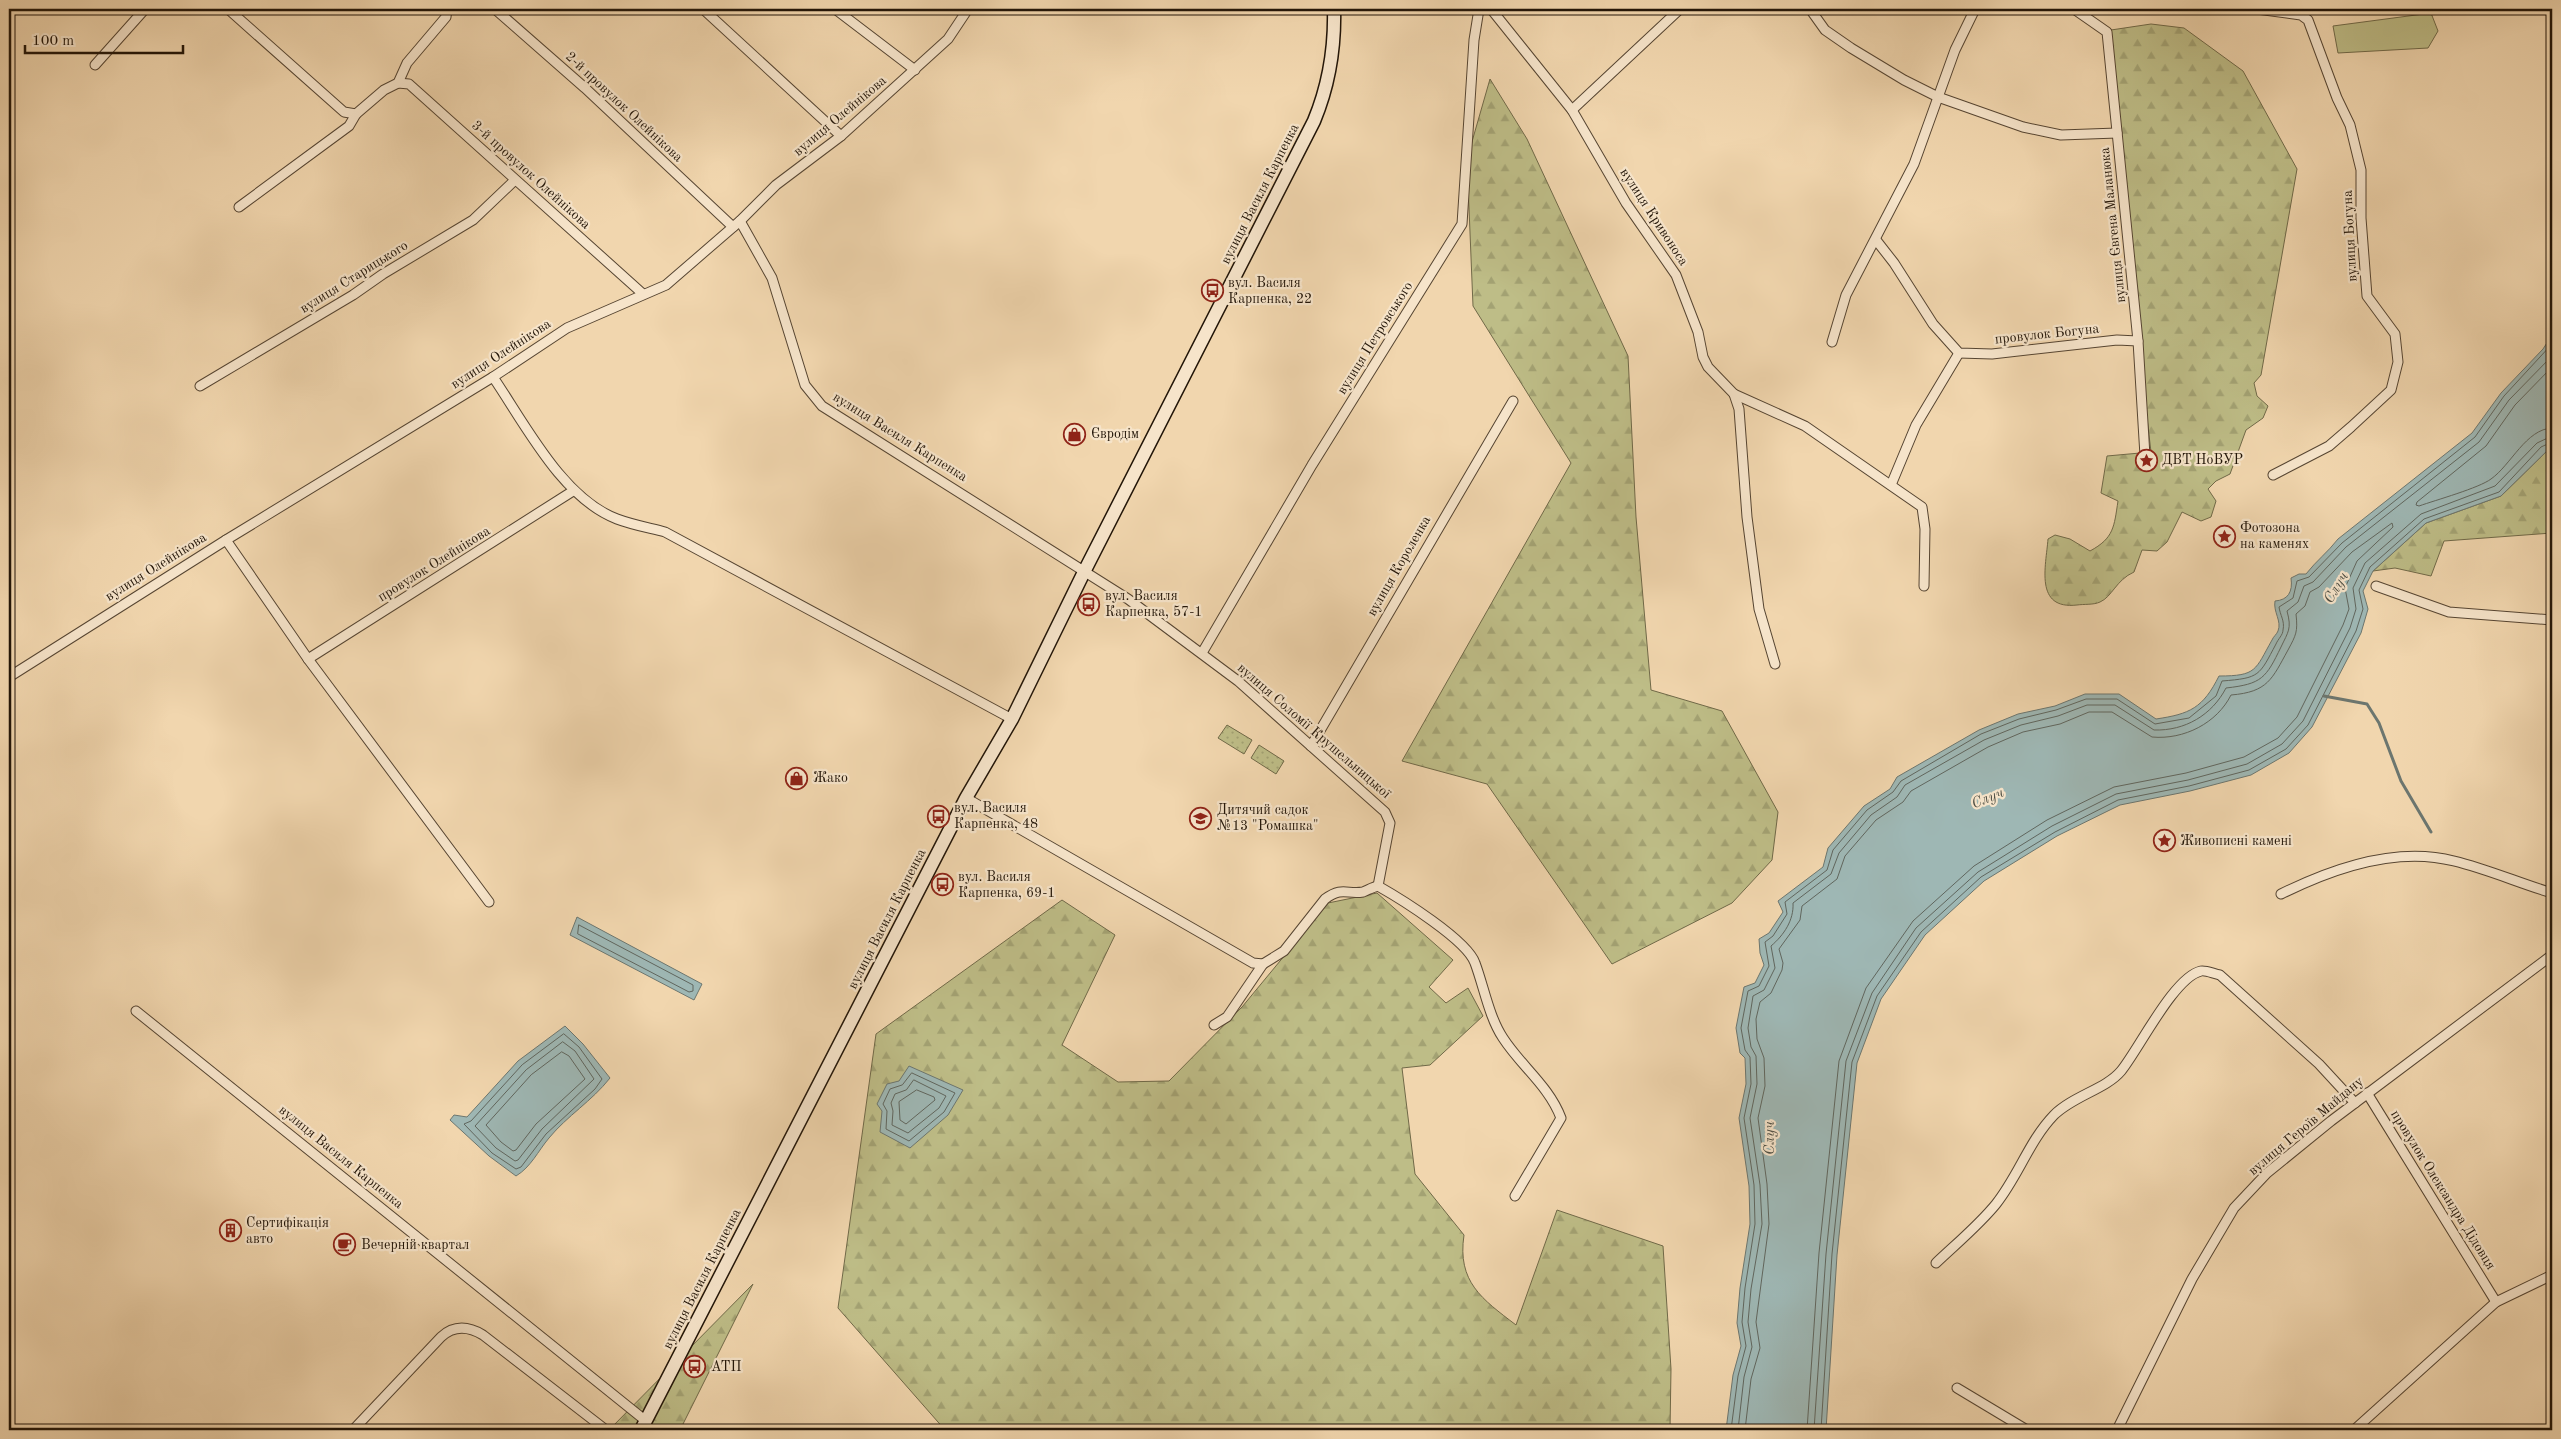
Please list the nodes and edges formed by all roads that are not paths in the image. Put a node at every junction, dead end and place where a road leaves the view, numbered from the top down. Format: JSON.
{"nodes":[{"id":1,"x":145,"y":9,"type":"edge"},
{"id":2,"x":228,"y":9,"type":"edge"},
{"id":3,"x":447,"y":9,"type":"edge"},
{"id":4,"x":495,"y":9,"type":"edge"},
{"id":5,"x":703,"y":9,"type":"edge"},
{"id":6,"x":835,"y":9,"type":"edge"},
{"id":7,"x":968,"y":9,"type":"edge"},
{"id":8,"x":1334,"y":9,"type":"edge"},
{"id":9,"x":1479,"y":9,"type":"edge"},
{"id":10,"x":1492,"y":9,"type":"edge"},
{"id":11,"x":1680,"y":9,"type":"edge"},
{"id":12,"x":1810,"y":9,"type":"edge"},
{"id":13,"x":1975,"y":9,"type":"edge"},
{"id":14,"x":2074,"y":9,"type":"edge"},
{"id":15,"x":2257,"y":9,"type":"edge"},
{"id":16,"x":2283,"y":10,"type":"edge"},
{"id":17,"x":96,"y":65,"type":"dead end"},
{"id":18,"x":915,"y":70,"type":"junction"},
{"id":19,"x":398,"y":83,"type":"junction"},
{"id":20,"x":1938,"y":97,"type":"junction"},
{"id":21,"x":1572,"y":110,"type":"junction"},
{"id":22,"x":356,"y":114,"type":"junction"},
{"id":23,"x":2117,"y":132,"type":"junction"},
{"id":24,"x":841,"y":136,"type":"junction"},
{"id":25,"x":515,"y":180,"type":"junction"},
{"id":26,"x":239,"y":207,"type":"dead end"},
{"id":27,"x":737,"y":224,"type":"junction"},
{"id":28,"x":1876,"y":240,"type":"junction"},
{"id":29,"x":643,"y":294,"type":"junction"},
{"id":30,"x":2138,"y":341,"type":"junction"},
{"id":31,"x":1832,"y":342,"type":"dead end"},
{"id":32,"x":1959,"y":353,"type":"junction"},
{"id":33,"x":494,"y":377,"type":"junction"},
{"id":34,"x":200,"y":386,"type":"dead end"},
{"id":35,"x":1734,"y":394,"type":"junction"},
{"id":36,"x":1513,"y":401,"type":"dead end"},
{"id":37,"x":2145,"y":456,"type":"dead end"},
{"id":38,"x":2273,"y":475,"type":"dead end"},
{"id":39,"x":1891,"y":485,"type":"junction"},
{"id":40,"x":573,"y":491,"type":"junction"},
{"id":41,"x":226,"y":540,"type":"junction"},
{"id":42,"x":1085,"y":570,"type":"junction"},
{"id":43,"x":1924,"y":586,"type":"dead end"},
{"id":44,"x":2376,"y":586,"type":"dead end"},
{"id":45,"x":2552,"y":620,"type":"edge"},
{"id":46,"x":1202,"y":653,"type":"junction"},
{"id":47,"x":308,"y":659,"type":"junction"},
{"id":48,"x":1775,"y":664,"type":"dead end"},
{"id":49,"x":9,"y":677,"type":"edge"},
{"id":50,"x":1012,"y":719,"type":"junction"},
{"id":51,"x":1311,"y":746,"type":"junction"},
{"id":52,"x":966,"y":798,"type":"junction"},
{"id":53,"x":1378,"y":886,"type":"junction"},
{"id":54,"x":2552,"y":893,"type":"edge"},
{"id":55,"x":2281,"y":894,"type":"dead end"},
{"id":56,"x":489,"y":902,"type":"dead end"},
{"id":57,"x":2552,"y":955,"type":"edge"},
{"id":58,"x":1263,"y":964,"type":"junction"},
{"id":59,"x":136,"y":1011,"type":"dead end"},
{"id":60,"x":1214,"y":1025,"type":"dead end"},
{"id":61,"x":2367,"y":1093,"type":"junction"},
{"id":62,"x":2355,"y":1103,"type":"junction"},
{"id":63,"x":1515,"y":1196,"type":"dead end"},
{"id":64,"x":1936,"y":1263,"type":"dead end"},
{"id":65,"x":2552,"y":1275,"type":"edge"},
{"id":66,"x":2496,"y":1302,"type":"junction"},
{"id":67,"x":1957,"y":1388,"type":"dead end"},
{"id":68,"x":644,"y":1426,"type":"edge"},
{"id":69,"x":353,"y":1430,"type":"edge"},
{"id":70,"x":606,"y":1430,"type":"edge"},
{"id":71,"x":2027,"y":1430,"type":"edge"},
{"id":72,"x":2117,"y":1430,"type":"edge"},
{"id":73,"x":2354,"y":1430,"type":"edge"}],
"edges":[{"from":1,"to":17,"type":"street"},
{"from":2,"to":22,"type":"street"},
{"from":3,"to":19,"type":"street"},
{"from":4,"to":27,"type":"street","name":"2-й провулок Олейнікова"},
{"from":5,"to":24,"type":"street"},
{"from":6,"to":18,"type":"street"},
{"from":7,"to":18,"type":"street","name":"вулиця Олейнікова"},
{"from":8,"to":42,"type":"street","name":"вулиця Василя Карпенка"},
{"from":9,"to":46,"type":"street","name":"вулиця Петровського"},
{"from":10,"to":21,"type":"street","name":"вулиця Кривоноса"},
{"from":11,"to":21,"type":"street"},
{"from":12,"to":20,"type":"street"},
{"from":13,"to":20,"type":"street"},
{"from":14,"to":23,"type":"street","name":"вулиця Євгена Маланюка"},
{"from":15,"to":16,"type":"street","name":"вулиця Богуна"},
{"from":16,"to":38,"type":"street","name":"вулиця Богуна"},
{"from":18,"to":24,"type":"street","name":"вулиця Олейнікова"},
{"from":19,"to":22,"type":"street"},
{"from":19,"to":25,"type":"street","name":"3-й провулок Олейнікова"},
{"from":20,"to":23,"type":"street"},
{"from":20,"to":28,"type":"street"},
{"from":21,"to":35,"type":"street","name":"вулиця Кривоноса"},
{"from":22,"to":26,"type":"street"},
{"from":23,"to":30,"type":"street","name":"вулиця Євгена Маланюка"},
{"from":24,"to":27,"type":"street","name":"вулиця Олейнікова"},
{"from":25,"to":29,"type":"street","name":"3-й провулок Олейнікова"},
{"from":25,"to":34,"type":"street","name":"вулиця Старицького"},
{"from":27,"to":29,"type":"street","name":"вулиця Олейнікова"},
{"from":27,"to":42,"type":"street","name":"вулиця Василя Карпенка"},
{"from":28,"to":31,"type":"street"},
{"from":28,"to":32,"type":"street"},
{"from":29,"to":33,"type":"street","name":"вулиця Олейнікова"},
{"from":30,"to":32,"type":"street","name":"провулок Богуна"},
{"from":30,"to":37,"type":"street","name":"вулиця Євгена Маланюка"},
{"from":32,"to":39,"type":"street"},
{"from":33,"to":40,"type":"street"},
{"from":33,"to":41,"type":"street","name":"вулиця Олейнікова"},
{"from":35,"to":39,"type":"street","name":"вулиця Кривоноса"},
{"from":35,"to":48,"type":"street"},
{"from":36,"to":51,"type":"street","name":"вулиця Короленка"},
{"from":39,"to":43,"type":"street","name":"вулиця Кривоноса"},
{"from":40,"to":47,"type":"street","name":"провулок Олейнікова"},
{"from":40,"to":50,"type":"street"},
{"from":41,"to":47,"type":"street"},
{"from":41,"to":49,"type":"street","name":"вулиця Олейнікова"},
{"from":42,"to":46,"type":"street","name":"вулиця Соломії Крушельницької"},
{"from":42,"to":50,"type":"street","name":"вулиця Василя Карпенка"},
{"from":44,"to":45,"type":"street"},
{"from":46,"to":51,"type":"street","name":"вулиця Соломії Крушельницької"},
{"from":47,"to":56,"type":"street"},
{"from":50,"to":52,"type":"street","name":"вулиця Василя Карпенка"},
{"from":51,"to":53,"type":"street","name":"вулиця Соломії Крушельницької"},
{"from":52,"to":58,"type":"street"},
{"from":52,"to":68,"type":"street","name":"вулиця Василя Карпенка"},
{"from":53,"to":58,"type":"street"},
{"from":53,"to":63,"type":"street"},
{"from":54,"to":55,"type":"street"},
{"from":57,"to":61,"type":"street","name":"вулиця Героїв Майдану"},
{"from":58,"to":60,"type":"street"},
{"from":59,"to":68,"type":"street","name":"вулиця Василя Карпенка"},
{"from":61,"to":62,"type":"street","name":"вулиця Героїв Майдану"},
{"from":61,"to":66,"type":"street","name":"провулок Олександра Дідовця"},
{"from":62,"to":64,"type":"street"},
{"from":62,"to":72,"type":"street","name":"вулиця Героїв Майдану"},
{"from":65,"to":66,"type":"street"},
{"from":66,"to":73,"type":"street"},
{"from":67,"to":71,"type":"street"},
{"from":69,"to":70,"type":"street"}]}
